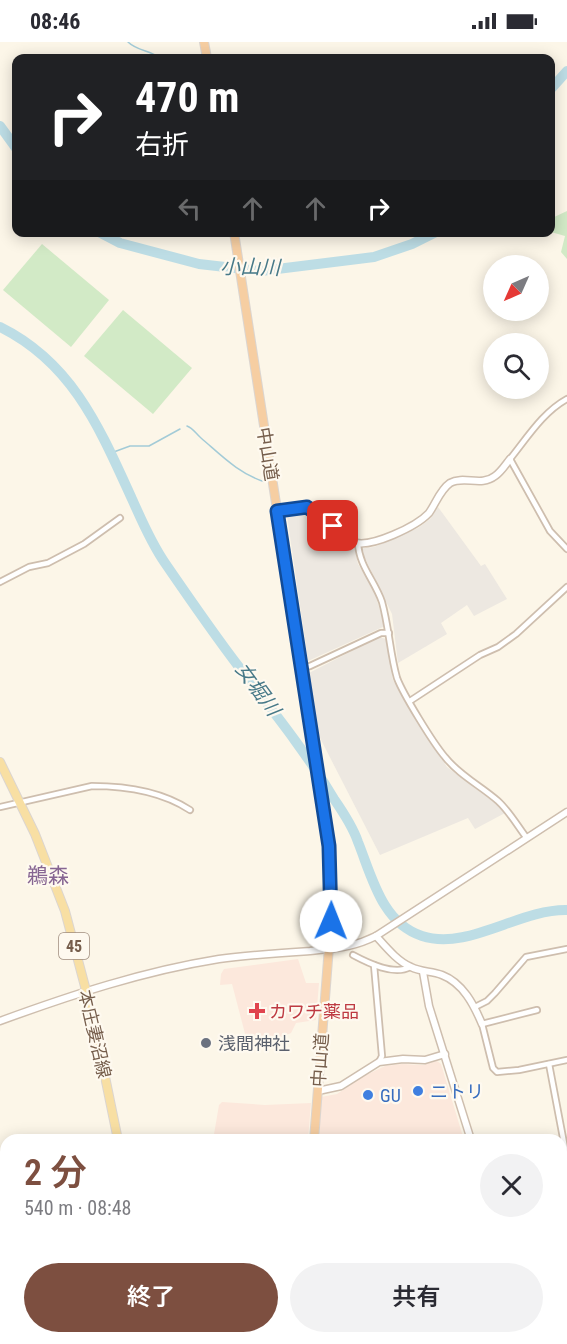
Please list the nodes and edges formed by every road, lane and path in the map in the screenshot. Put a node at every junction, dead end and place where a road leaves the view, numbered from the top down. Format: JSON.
{"nodes":[{"id":1,"x":235,"y":237,"type":"edge"},
{"id":2,"x":567,"y":399,"type":"edge"},
{"id":3,"x":510,"y":459,"type":"junction"},
{"id":4,"x":277,"y":511,"type":"junction"},
{"id":5,"x":120,"y":518,"type":"dead end"},
{"id":6,"x":358,"y":543,"type":"junction"},
{"id":7,"x":567,"y":549,"type":"edge"},
{"id":8,"x":0,"y":581,"type":"edge"},
{"id":9,"x":567,"y":587,"type":"edge"},
{"id":10,"x":389,"y":633,"type":"junction"},
{"id":11,"x":302,"y":668,"type":"junction"},
{"id":12,"x":410,"y":701,"type":"junction"},
{"id":13,"x":0,"y":762,"type":"edge"},
{"id":14,"x":20,"y":803,"type":"junction"},
{"id":15,"x":0,"y":807,"type":"edge"},
{"id":16,"x":190,"y":810,"type":"dead end"},
{"id":17,"x":567,"y":812,"type":"edge"},
{"id":18,"x":526,"y":837,"type":"junction"},
{"id":19,"x":376,"y":936,"type":"junction"},
{"id":20,"x":567,"y":949,"type":"edge"},
{"id":21,"x":328,"y":950,"type":"junction"},
{"id":22,"x":353,"y":955,"type":"dead end"},
{"id":23,"x":374,"y":965,"type":"junction"},
{"id":24,"x":410,"y":967,"type":"junction"},
{"id":25,"x":423,"y":972,"type":"junction"},
{"id":26,"x":86,"y":991,"type":"junction"},
{"id":27,"x":475,"y":1007,"type":"junction"},
{"id":28,"x":537,"y":1010,"type":"dead end"},
{"id":29,"x":0,"y":1021,"type":"edge"},
{"id":30,"x":482,"y":1024,"type":"junction"},
{"id":31,"x":444,"y":1054,"type":"junction"},
{"id":32,"x":567,"y":1060,"type":"edge"},
{"id":33,"x":379,"y":1062,"type":"junction"},
{"id":34,"x":549,"y":1064,"type":"junction"},
{"id":35,"x":318,"y":1091,"type":"junction"},
{"id":36,"x":117,"y":1134,"type":"edge"},
{"id":37,"x":314,"y":1134,"type":"edge"},
{"id":38,"x":469,"y":1134,"type":"edge"},
{"id":39,"x":563,"y":1134,"type":"edge"}],
"edges":[{"from":1,"to":4,"type":"highway","name":"中山道"},
{"from":2,"to":3,"type":"street"},
{"from":3,"to":6,"type":"street"},
{"from":3,"to":7,"type":"street"},
{"from":4,"to":6,"type":"street"},
{"from":4,"to":11,"type":"highway","name":"中山道"},
{"from":5,"to":8,"type":"street"},
{"from":6,"to":10,"type":"street"},
{"from":9,"to":12,"type":"street"},
{"from":10,"to":11,"type":"street"},
{"from":10,"to":12,"type":"street"},
{"from":11,"to":21,"type":"highway","name":"中山道"},
{"from":12,"to":18,"type":"street"},
{"from":13,"to":14,"type":"main road","name":"本庄妻沼線","number":"45"},
{"from":14,"to":15,"type":"street"},
{"from":14,"to":16,"type":"street"},
{"from":14,"to":26,"type":"main road","name":"本庄妻沼線","number":"45"},
{"from":17,"to":18,"type":"street"},
{"from":18,"to":19,"type":"street"},
{"from":19,"to":21,"type":"street"},
{"from":19,"to":24,"type":"street"},
{"from":20,"to":27,"type":"street"},
{"from":21,"to":26,"type":"street"},
{"from":21,"to":35,"type":"highway","name":"中山道"},
{"from":22,"to":23,"type":"street"},
{"from":23,"to":24,"type":"street"},
{"from":23,"to":33,"type":"street"},
{"from":24,"to":25,"type":"street"},
{"from":25,"to":27,"type":"street"},
{"from":25,"to":31,"type":"street"},
{"from":26,"to":29,"type":"street"},
{"from":26,"to":36,"type":"main road","name":"本庄妻沼線","number":"45"},
{"from":27,"to":30,"type":"street"},
{"from":28,"to":30,"type":"street"},
{"from":30,"to":34,"type":"street"},
{"from":31,"to":33,"type":"street"},
{"from":31,"to":38,"type":"street"},
{"from":32,"to":34,"type":"street"},
{"from":33,"to":35,"type":"street"},
{"from":34,"to":39,"type":"street"},
{"from":35,"to":37,"type":"highway","name":"中山道"}]}
